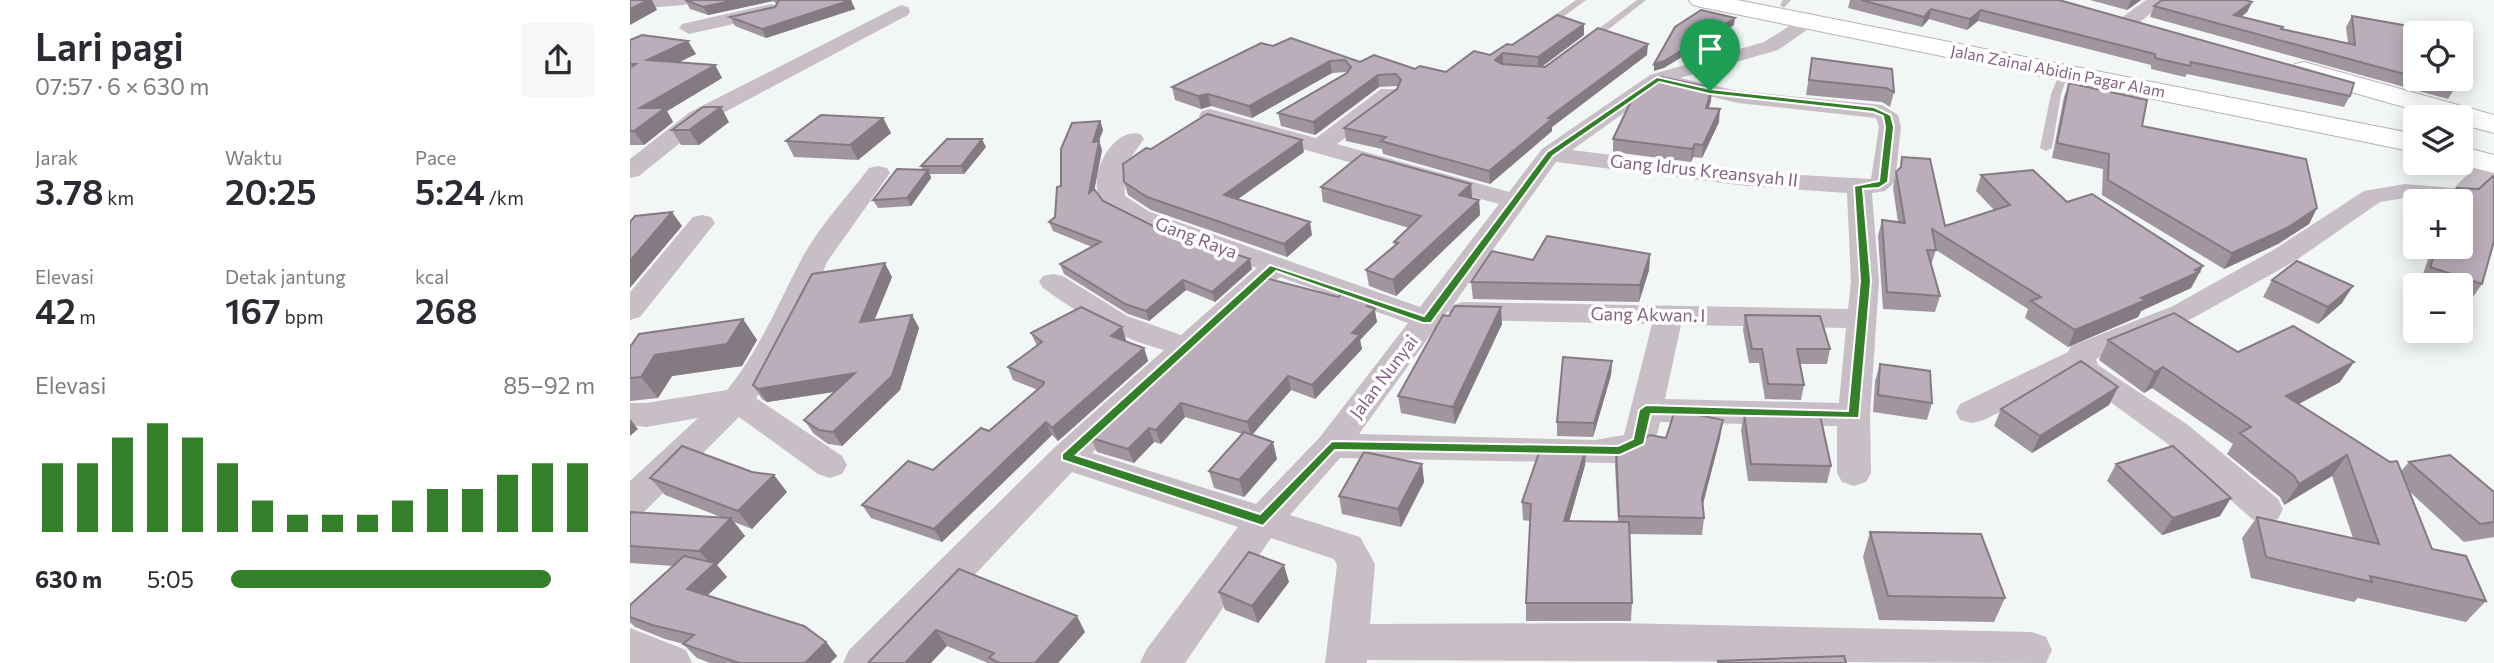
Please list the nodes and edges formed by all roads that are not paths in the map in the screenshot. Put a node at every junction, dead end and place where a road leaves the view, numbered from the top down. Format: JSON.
{"nodes":[{"id":1,"x":1583,"y":0,"type":"edge"},
{"id":2,"x":1642,"y":0,"type":"edge"},
{"id":3,"x":1701,"y":0,"type":"edge"},
{"id":4,"x":2158,"y":0,"type":"edge"},
{"id":5,"x":630,"y":3,"type":"edge"},
{"id":6,"x":694,"y":4,"type":"edge"},
{"id":7,"x":1785,"y":6,"type":"edge"},
{"id":8,"x":772,"y":9,"type":"edge"},
{"id":9,"x":901,"y":11,"type":"dead end"},
{"id":10,"x":2116,"y":18,"type":"joint"},
{"id":11,"x":689,"y":28,"type":"junction"},
{"id":12,"x":2164,"y":32,"type":"edge"},
{"id":13,"x":1534,"y":34,"type":"edge"},
{"id":14,"x":717,"y":35,"type":"dead end"},
{"id":15,"x":1575,"y":51,"type":"edge"},
{"id":16,"x":2278,"y":64,"type":"edge"},
{"id":17,"x":2064,"y":72,"type":"junction"},
{"id":18,"x":1657,"y":79,"type":"junction"},
{"id":19,"x":1389,"y":94,"type":"edge"},
{"id":20,"x":1280,"y":114,"type":"edge"},
{"id":21,"x":1210,"y":116,"type":"edge"},
{"id":22,"x":2494,"y":124,"type":"edge"},
{"id":23,"x":1256,"y":127,"type":"junction"},
{"id":24,"x":2403,"y":128,"type":"edge"},
{"id":25,"x":1132,"y":139,"type":"dead end"},
{"id":26,"x":2403,"y":142,"type":"edge"},
{"id":27,"x":1319,"y":147,"type":"junction"},
{"id":28,"x":2473,"y":147,"type":"edge"},
{"id":29,"x":2046,"y":148,"type":"dead end"},
{"id":30,"x":1550,"y":154,"type":"junction"},
{"id":31,"x":2473,"y":156,"type":"edge"},
{"id":32,"x":2493,"y":158,"type":"edge"},
{"id":33,"x":630,"y":171,"type":"edge"},
{"id":34,"x":878,"y":173,"type":"dead end"},
{"id":35,"x":1858,"y":186,"type":"junction"},
{"id":36,"x":1515,"y":201,"type":"junction"},
{"id":37,"x":702,"y":223,"type":"dead end"},
{"id":38,"x":1274,"y":267,"type":"junction"},
{"id":39,"x":1053,"y":282,"type":"dead end"},
{"id":40,"x":630,"y":311,"type":"edge"},
{"id":41,"x":1431,"y":315,"type":"junction"},
{"id":42,"x":1669,"y":315,"type":"junction"},
{"id":43,"x":1861,"y":319,"type":"junction"},
{"id":44,"x":1188,"y":346,"type":"junction"},
{"id":45,"x":2080,"y":358,"type":"junction"},
{"id":46,"x":737,"y":400,"type":"junction"},
{"id":47,"x":1646,"y":410,"type":"junction"},
{"id":48,"x":1972,"y":412,"type":"dead end"},
{"id":49,"x":630,"y":414,"type":"edge"},
{"id":50,"x":1854,"y":415,"type":"junction"},
{"id":51,"x":1332,"y":446,"type":"junction"},
{"id":52,"x":1066,"y":457,"type":"junction"},
{"id":53,"x":830,"y":465,"type":"dead end"},
{"id":54,"x":1854,"y":473,"type":"dead end"},
{"id":55,"x":630,"y":503,"type":"edge"},
{"id":56,"x":2265,"y":509,"type":"dead end"},
{"id":57,"x":1263,"y":520,"type":"junction"},
{"id":58,"x":630,"y":646,"type":"edge"},
{"id":59,"x":2032,"y":650,"type":"dead end"},
{"id":60,"x":1346,"y":652,"type":"edge"},
{"id":61,"x":1680,"y":653,"type":"edge"},
{"id":62,"x":671,"y":663,"type":"edge"},
{"id":63,"x":864,"y":663,"type":"edge"},
{"id":64,"x":1161,"y":663,"type":"edge"}],
"edges":[{"from":1,"to":13,"type":"lane"},
{"from":2,"to":15,"type":"lane"},
{"from":3,"to":7,"type":"main road","name":"Jalan Zainal Abidin Pagar Alam"},
{"from":4,"to":10,"type":"street"},
{"from":5,"to":6,"type":"street"},
{"from":6,"to":11,"type":"street"},
{"from":7,"to":17,"type":"main road","name":"Jalan Zainal Abidin Pagar Alam"},
{"from":7,"to":18,"type":"street","name":"Jalan Nunyai"},
{"from":7,"to":24,"type":"main road","name":"Jalan Zainal Abidin Pagar Alam"},
{"from":8,"to":11,"type":"street"},
{"from":9,"to":33,"type":"street"},
{"from":10,"to":12,"type":"main road"},
{"from":11,"to":14,"type":"street"},
{"from":16,"to":22,"type":"main road"},
{"from":17,"to":26,"type":"main road","name":"Jalan Zainal Abidin Pagar Alam"},
{"from":17,"to":29,"type":"lane"},
{"from":18,"to":30,"type":"street","name":"Jalan Nunyai"},
{"from":18,"to":35,"type":"street"},
{"from":19,"to":27,"type":"street"},
{"from":20,"to":23,"type":"street"},
{"from":21,"to":23,"type":"street"},
{"from":23,"to":27,"type":"street"},
{"from":25,"to":38,"type":"street","name":"Gang Raya"},
{"from":27,"to":36,"type":"street"},
{"from":28,"to":32,"type":"main road"},
{"from":30,"to":35,"type":"street","name":"Gang Idrus Kreansyah II"},
{"from":30,"to":36,"type":"street","name":"Jalan Nunyai"},
{"from":31,"to":32,"type":"main road"},
{"from":32,"to":45,"type":"street"},
{"from":34,"to":46,"type":"street"},
{"from":35,"to":43,"type":"street"},
{"from":36,"to":41,"type":"street","name":"Jalan Nunyai"},
{"from":37,"to":40,"type":"street"},
{"from":38,"to":41,"type":"street","name":"Gang Raya"},
{"from":38,"to":44,"type":"street"},
{"from":39,"to":44,"type":"street"},
{"from":41,"to":42,"type":"street","name":"Gang Akwan. I"},
{"from":41,"to":51,"type":"street","name":"Jalan Nunyai"},
{"from":42,"to":43,"type":"street","name":"Gang Akwan. I"},
{"from":42,"to":47,"type":"street"},
{"from":43,"to":50,"type":"street"},
{"from":44,"to":52,"type":"street"},
{"from":45,"to":48,"type":"street"},
{"from":45,"to":56,"type":"street"},
{"from":46,"to":49,"type":"street"},
{"from":46,"to":53,"type":"street"},
{"from":46,"to":55,"type":"street"},
{"from":47,"to":50,"type":"street"},
{"from":47,"to":51,"type":"street"},
{"from":50,"to":54,"type":"street"},
{"from":51,"to":57,"type":"street","name":"Jalan Nunyai"},
{"from":52,"to":57,"type":"street"},
{"from":52,"to":63,"type":"street"},
{"from":57,"to":60,"type":"street"},
{"from":57,"to":64,"type":"street","name":"Jalan Nunyai"},
{"from":58,"to":62,"type":"street"},
{"from":59,"to":61,"type":"street"},
{"from":60,"to":61,"type":"street"}]}
